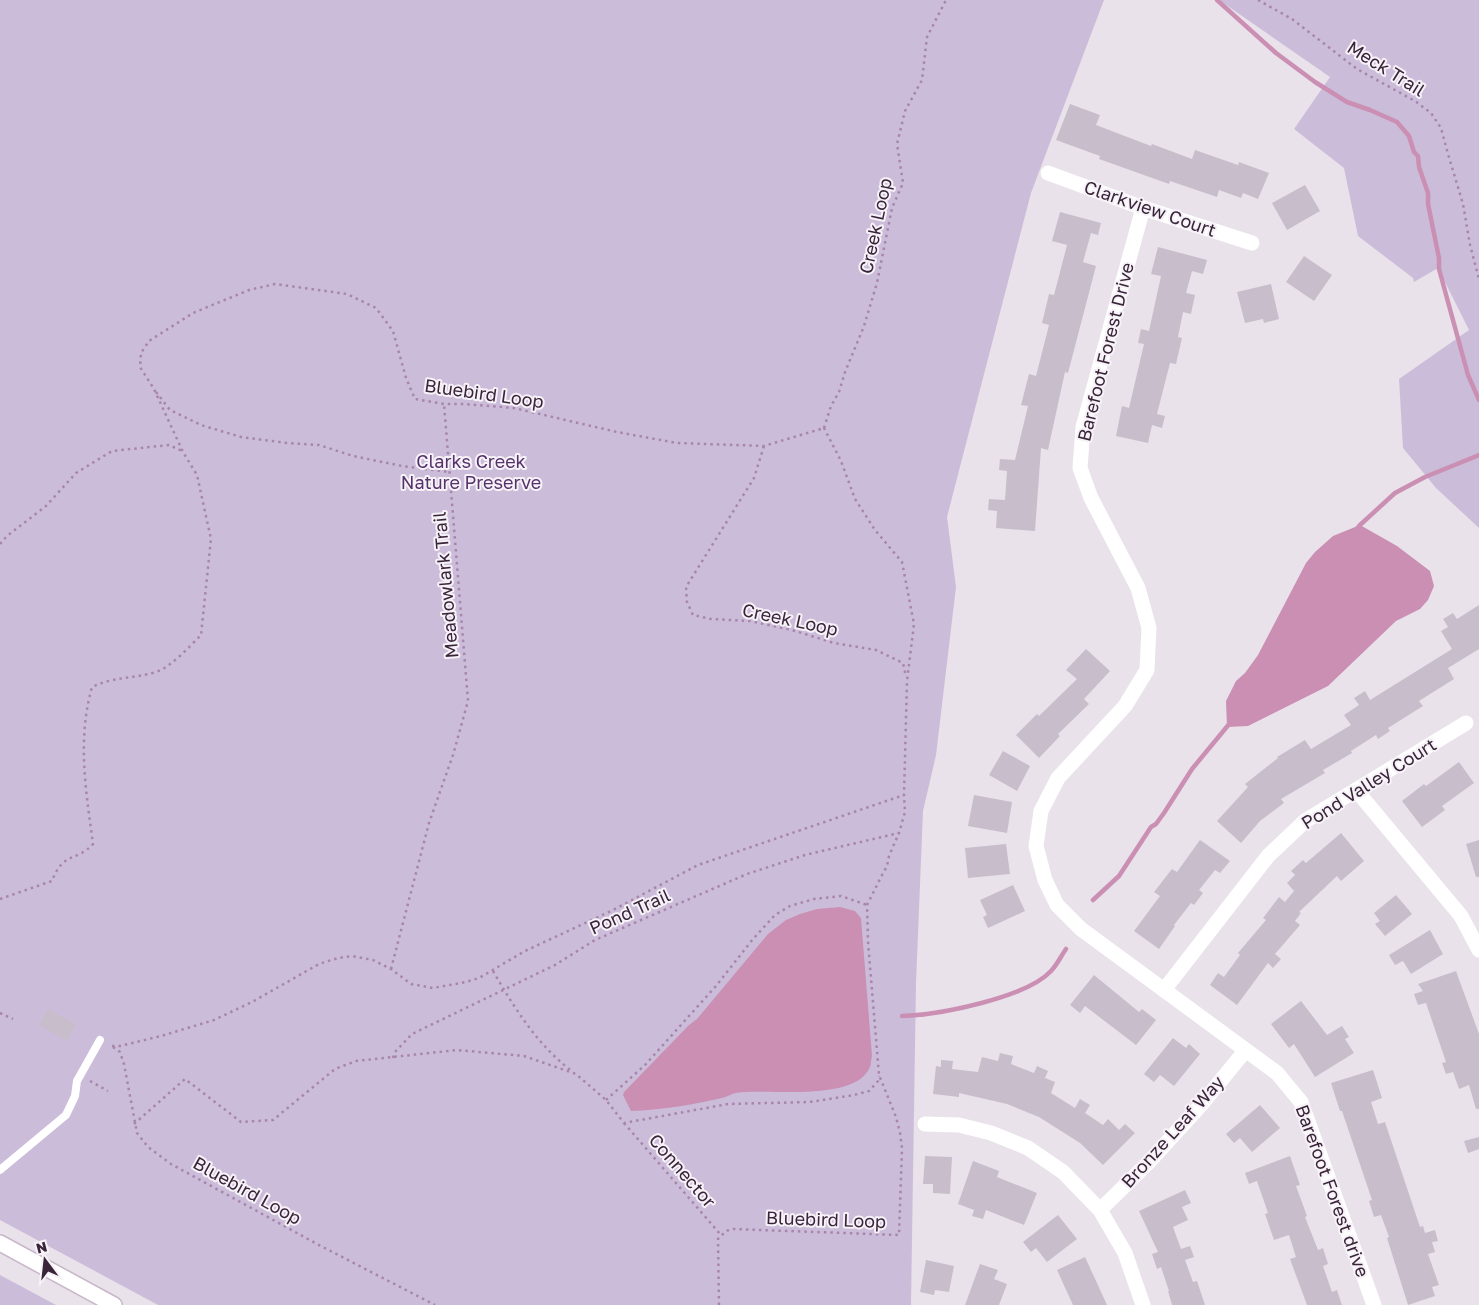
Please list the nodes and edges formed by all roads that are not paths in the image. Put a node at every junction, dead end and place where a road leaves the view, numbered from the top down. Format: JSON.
{"nodes":[{"id":1,"x":1048,"y":173,"type":"dead end"},
{"id":2,"x":1143,"y":208,"type":"junction"},
{"id":3,"x":1252,"y":243,"type":"dead end"},
{"id":4,"x":1466,"y":723,"type":"dead end"},
{"id":5,"x":1356,"y":790,"type":"junction"},
{"id":6,"x":1479,"y":950,"type":"edge"},
{"id":7,"x":1164,"y":990,"type":"junction"},
{"id":8,"x":100,"y":1040,"type":"dead end"},
{"id":9,"x":1245,"y":1051,"type":"junction"},
{"id":10,"x":925,"y":1124,"type":"dead end"},
{"id":11,"x":0,"y":1170,"type":"edge"},
{"id":12,"x":1100,"y":1210,"type":"junction"},
{"id":13,"x":0,"y":1243,"type":"edge"},
{"id":14,"x":114,"y":1305,"type":"edge"},
{"id":15,"x":1143,"y":1305,"type":"edge"},
{"id":16,"x":1374,"y":1305,"type":"edge"}],
"edges":[{"from":1,"to":2,"type":"street","name":"Clarkview Court"},
{"from":2,"to":3,"type":"street","name":"Clarkview Court"},
{"from":2,"to":7,"type":"street","name":"Barefoot Forest Drive"},
{"from":4,"to":5,"type":"street","name":"Pond Valley Court"},
{"from":5,"to":6,"type":"street"},
{"from":5,"to":7,"type":"street","name":"Pond Valley Court"},
{"from":7,"to":9,"type":"street","name":"Barefoot Forest drive"},
{"from":8,"to":11,"type":"lane"},
{"from":9,"to":12,"type":"street","name":"Bronze Leaf Way"},
{"from":9,"to":16,"type":"street","name":"Barefoot Forest drive"},
{"from":10,"to":12,"type":"street"},
{"from":12,"to":15,"type":"street"},
{"from":13,"to":14,"type":"street"}]}
